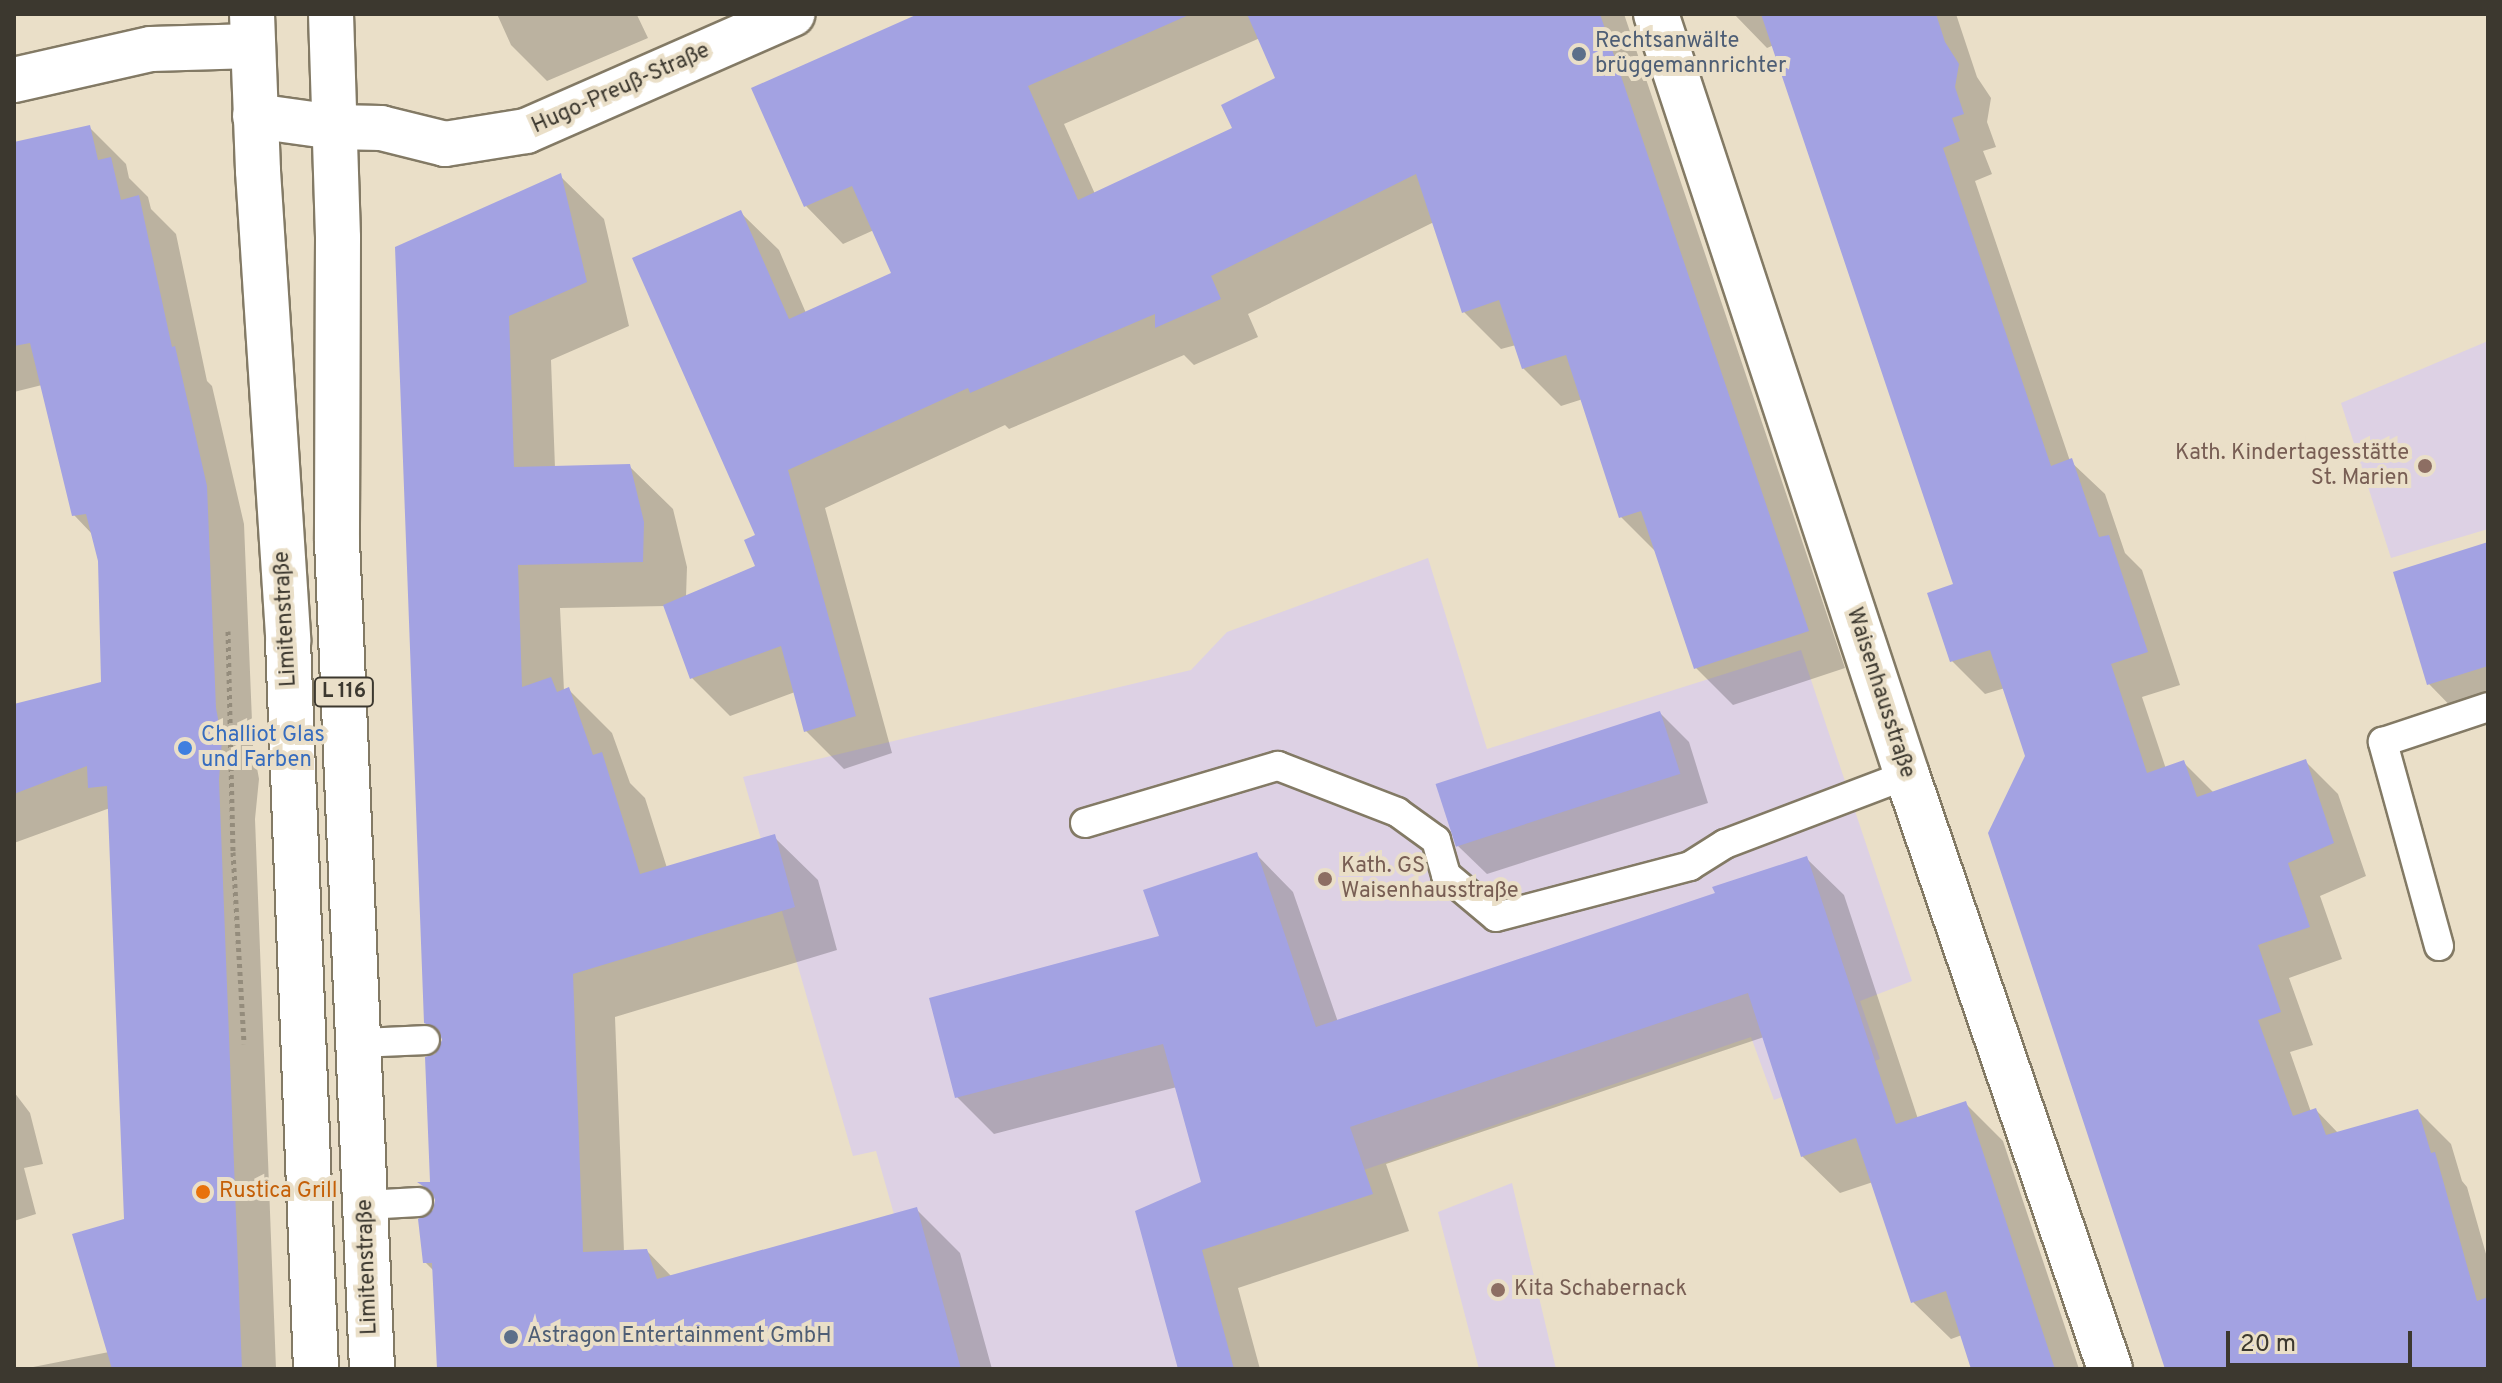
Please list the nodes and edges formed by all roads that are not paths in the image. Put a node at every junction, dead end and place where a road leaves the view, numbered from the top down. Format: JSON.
{"nodes":[{"id":1,"x":331,"y":14,"type":"edge"},
{"id":2,"x":792,"y":14,"type":"edge"},
{"id":3,"x":1656,"y":14,"type":"edge"},
{"id":4,"x":252,"y":30,"type":"edge"},
{"id":5,"x":14,"y":80,"type":"edge"},
{"id":6,"x":255,"y":116,"type":"junction"},
{"id":7,"x":334,"y":127,"type":"junction"},
{"id":8,"x":2488,"y":707,"type":"edge"},
{"id":9,"x":1907,"y":775,"type":"junction"},
{"id":10,"x":1085,"y":823,"type":"dead end"},
{"id":11,"x":2439,"y":946,"type":"dead end"},
{"id":12,"x":425,"y":1040,"type":"dead end"},
{"id":13,"x":360,"y":1043,"type":"junction"},
{"id":14,"x":418,"y":1202,"type":"dead end"},
{"id":15,"x":366,"y":1205,"type":"junction"},
{"id":16,"x":316,"y":1369,"type":"edge"},
{"id":17,"x":372,"y":1369,"type":"edge"},
{"id":18,"x":2110,"y":1369,"type":"edge"}],
"edges":[{"from":1,"to":7,"type":"main road","name":"Limitenstraße","number":"L 116"},
{"from":2,"to":7,"type":"main road","name":"Hugo-Preuß-Straße"},
{"from":3,"to":9,"type":"main road","name":"Waisenhausstraße"},
{"from":4,"to":5,"type":"main road"},
{"from":4,"to":6,"type":"main road","name":"Limitenstraße","number":"L 116"},
{"from":6,"to":7,"type":"main road","name":"Hugo-Preuß-Straße"},
{"from":6,"to":16,"type":"main road","name":"Limitenstraße","number":"L 116"},
{"from":7,"to":13,"type":"main road","name":"Limitenstraße","number":"L 116"},
{"from":8,"to":11,"type":"lane"},
{"from":9,"to":10,"type":"lane"},
{"from":9,"to":18,"type":"main road","name":"Waisenhausstraße"},
{"from":12,"to":13,"type":"lane"},
{"from":13,"to":15,"type":"main road","name":"Limitenstraße","number":"L 116"},
{"from":14,"to":15,"type":"lane"},
{"from":15,"to":17,"type":"main road","name":"Limitenstraße","number":"L 116"}]}
